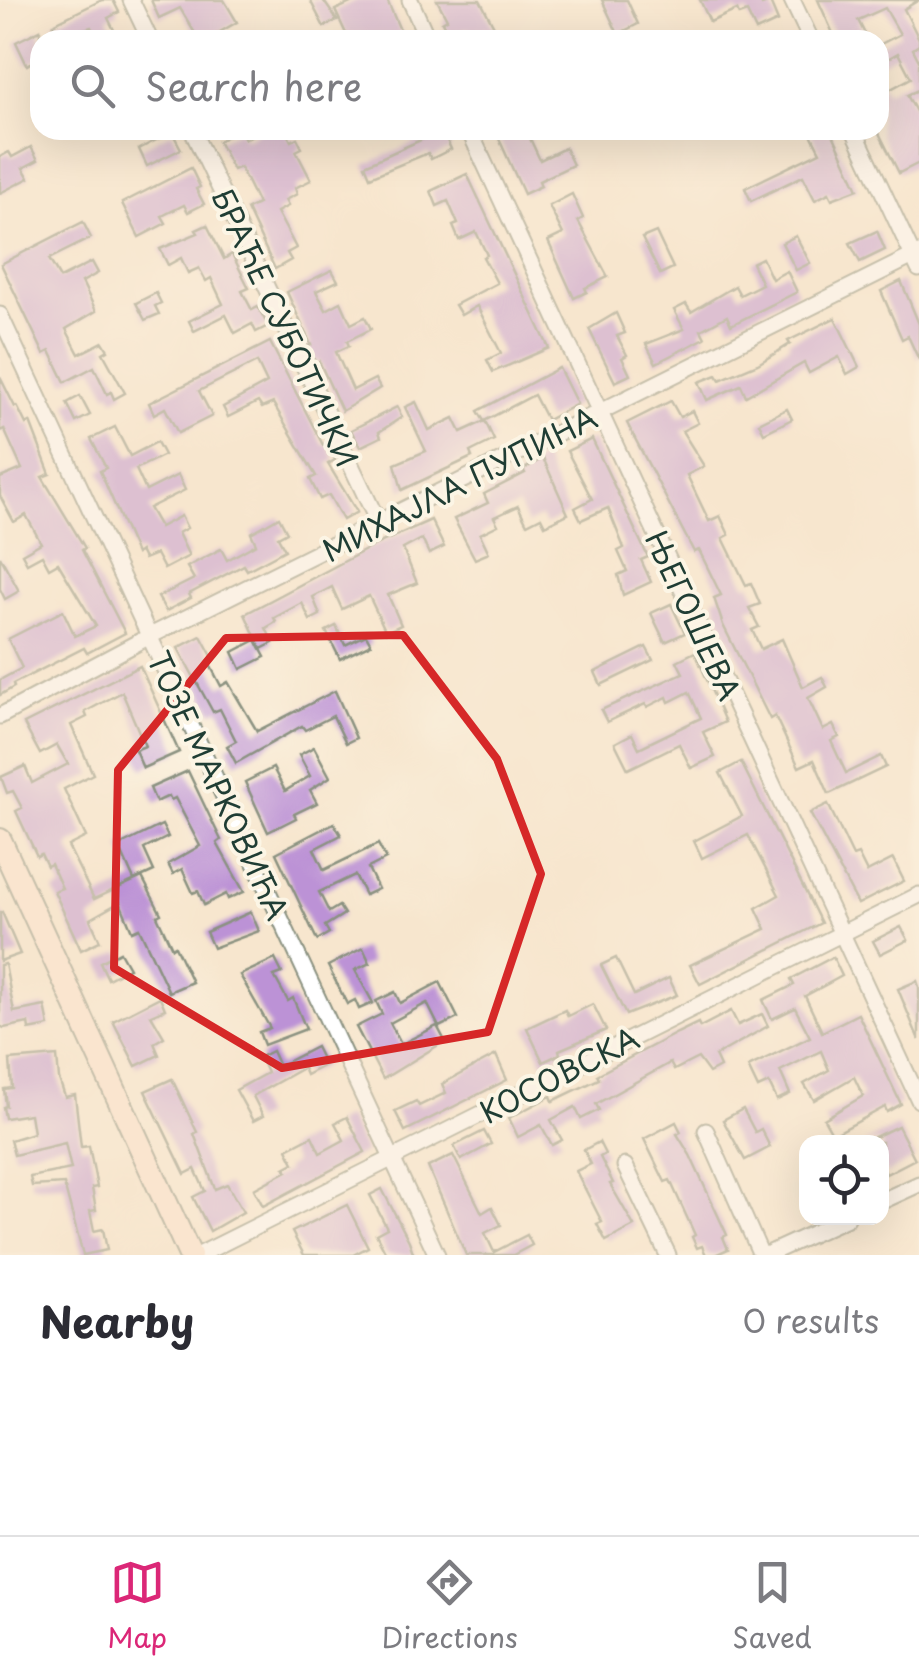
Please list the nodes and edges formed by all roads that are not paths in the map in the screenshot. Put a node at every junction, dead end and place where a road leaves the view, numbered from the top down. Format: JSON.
{"nodes":[{"id":1,"x":131,"y":0,"type":"edge"},
{"id":2,"x":410,"y":0,"type":"edge"},
{"id":3,"x":792,"y":0,"type":"edge"},
{"id":4,"x":145,"y":30,"type":"edge"},
{"id":5,"x":424,"y":30,"type":"edge"},
{"id":6,"x":806,"y":30,"type":"edge"},
{"id":7,"x":197,"y":140,"type":"edge"},
{"id":8,"x":475,"y":140,"type":"edge"},
{"id":9,"x":859,"y":140,"type":"edge"},
{"id":10,"x":917,"y":260,"type":"edge"},
{"id":11,"x":0,"y":314,"type":"edge"},
{"id":12,"x":599,"y":413,"type":"junction"},
{"id":13,"x":379,"y":524,"type":"junction"},
{"id":14,"x":150,"y":636,"type":"junction"},
{"id":15,"x":0,"y":716,"type":"edge"},
{"id":16,"x":0,"y":840,"type":"edge"},
{"id":17,"x":919,"y":894,"type":"edge"},
{"id":18,"x":843,"y":932,"type":"junction"},
{"id":19,"x":919,"y":1100,"type":"edge"},
{"id":20,"x":706,"y":1131,"type":"dead end"},
{"id":21,"x":392,"y":1158,"type":"junction"},
{"id":22,"x":625,"y":1166,"type":"dead end"},
{"id":23,"x":919,"y":1184,"type":"edge"},
{"id":24,"x":889,"y":1199,"type":"edge"},
{"id":25,"x":831,"y":1225,"type":"edge"},
{"id":26,"x":190,"y":1255,"type":"edge"},
{"id":27,"x":198,"y":1255,"type":"edge"},
{"id":28,"x":436,"y":1255,"type":"edge"},
{"id":29,"x":668,"y":1255,"type":"edge"},
{"id":30,"x":763,"y":1255,"type":"edge"}],
"edges":[{"from":1,"to":4,"type":"street"},
{"from":2,"to":5,"type":"street"},
{"from":3,"to":6,"type":"street"},
{"from":7,"to":13,"type":"street","name":"БРАЋЕ СУБОТИЧКИ"},
{"from":8,"to":12,"type":"street","name":"ЊЕГОШЕВА"},
{"from":9,"to":10,"type":"street"},
{"from":10,"to":12,"type":"street","name":"МИХАЈЛА ПУПИНА"},
{"from":11,"to":14,"type":"street","name":"ТОЗЕ МАРКОВИЋА"},
{"from":12,"to":13,"type":"street","name":"МИХАЈЛА ПУПИНА"},
{"from":12,"to":18,"type":"street","name":"ЊЕГОШЕВА"},
{"from":13,"to":14,"type":"street","name":"МИХАЈЛА ПУПИНА"},
{"from":14,"to":15,"type":"street","name":"МИХАЈЛА ПУПИНА"},
{"from":14,"to":21,"type":"street","name":"ТОЗЕ МАРКОВИЋА"},
{"from":16,"to":26,"type":"street"},
{"from":17,"to":18,"type":"street","name":"КОСОВСКА"},
{"from":18,"to":19,"type":"street","name":"ЊЕГОШЕВА"},
{"from":18,"to":21,"type":"street","name":"КОСОВСКА"},
{"from":20,"to":30,"type":"street"},
{"from":21,"to":27,"type":"street","name":"КОСОВСКА"},
{"from":21,"to":28,"type":"street","name":"ТОЗЕ МАРКОВИЋА"},
{"from":22,"to":29,"type":"street"},
{"from":23,"to":24,"type":"street"},
{"from":25,"to":30,"type":"street"}]}
